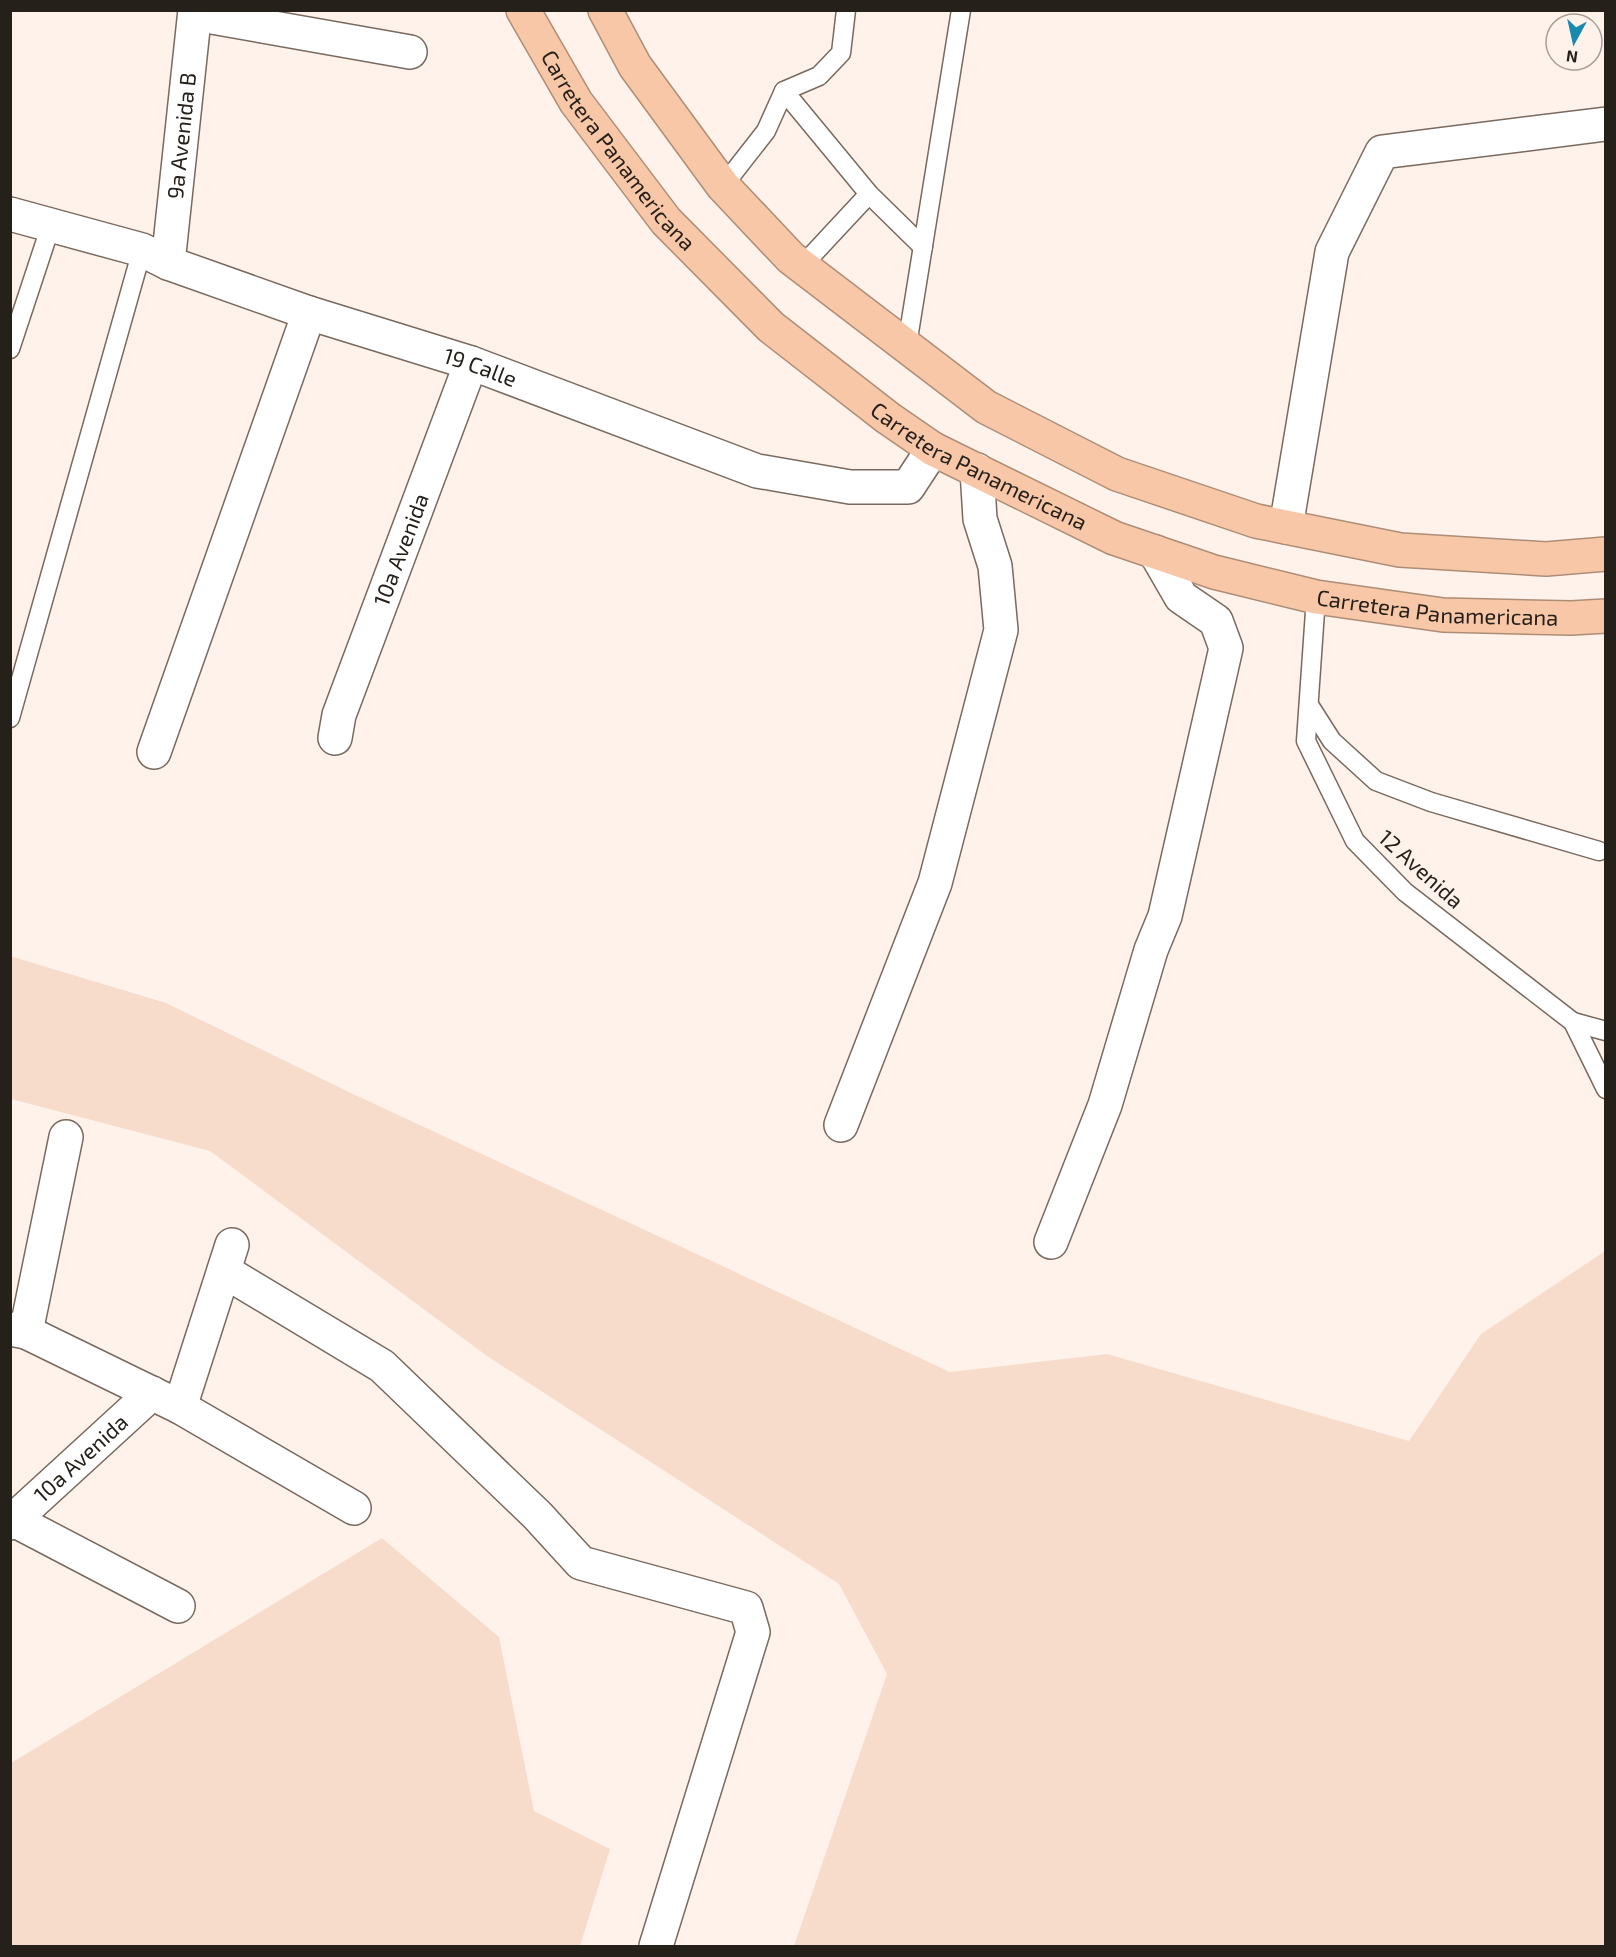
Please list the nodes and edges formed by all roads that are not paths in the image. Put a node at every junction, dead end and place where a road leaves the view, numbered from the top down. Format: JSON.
{"nodes":[{"id":1,"x":523,"y":10,"type":"edge"},
{"id":2,"x":605,"y":10,"type":"edge"},
{"id":3,"x":846,"y":10,"type":"edge"},
{"id":4,"x":961,"y":10,"type":"edge"},
{"id":5,"x":195,"y":12,"type":"edge"},
{"id":6,"x":410,"y":52,"type":"dead end"},
{"id":7,"x":784,"y":91,"type":"junction"},
{"id":8,"x":1605,"y":124,"type":"edge"},
{"id":9,"x":723,"y":186,"type":"junction"},
{"id":10,"x":869,"y":194,"type":"junction"},
{"id":11,"x":10,"y":214,"type":"edge"},
{"id":12,"x":51,"y":225,"type":"junction"},
{"id":13,"x":923,"y":248,"type":"junction"},
{"id":14,"x":155,"y":256,"type":"junction"},
{"id":15,"x":802,"y":266,"type":"junction"},
{"id":16,"x":309,"y":313,"type":"junction"},
{"id":17,"x":907,"y":345,"type":"junction"},
{"id":18,"x":10,"y":349,"type":"edge"},
{"id":19,"x":471,"y":363,"type":"junction"},
{"id":20,"x":933,"y":449,"type":"junction"},
{"id":21,"x":977,"y":470,"type":"junction"},
{"id":22,"x":1286,"y":527,"type":"junction"},
{"id":23,"x":1155,"y":552,"type":"junction"},
{"id":24,"x":1605,"y":554,"type":"edge"},
{"id":25,"x":1316,"y":597,"type":"junction"},
{"id":26,"x":1605,"y":616,"type":"edge"},
{"id":27,"x":1309,"y":705,"type":"junction"},
{"id":28,"x":10,"y":718,"type":"edge"},
{"id":29,"x":335,"y":738,"type":"dead end"},
{"id":30,"x":154,"y":752,"type":"dead end"},
{"id":31,"x":1599,"y":851,"type":"dead end"},
{"id":32,"x":1573,"y":1022,"type":"junction"},
{"id":33,"x":1605,"y":1031,"type":"edge"},
{"id":34,"x":1605,"y":1089,"type":"edge"},
{"id":35,"x":842,"y":1125,"type":"dead end"},
{"id":36,"x":66,"y":1137,"type":"dead end"},
{"id":37,"x":1051,"y":1242,"type":"dead end"},
{"id":38,"x":18,"y":1330,"type":"edge"},
{"id":39,"x":166,"y":1400,"type":"junction"},
{"id":40,"x":354,"y":1508,"type":"dead end"},
{"id":41,"x":12,"y":1520,"type":"edge"},
{"id":42,"x":178,"y":1606,"type":"dead end"},
{"id":43,"x":657,"y":1947,"type":"edge"}],
"edges":[{"from":1,"to":20,"type":"highway","name":"Carretera Panamericana"},
{"from":2,"to":9,"type":"highway"},
{"from":3,"to":7,"type":"lane"},
{"from":4,"to":13,"type":"lane"},
{"from":5,"to":6,"type":"street"},
{"from":5,"to":14,"type":"street","name":"9a Avenida B"},
{"from":7,"to":9,"type":"lane"},
{"from":7,"to":10,"type":"lane"},
{"from":8,"to":22,"type":"street"},
{"from":9,"to":15,"type":"highway"},
{"from":10,"to":13,"type":"lane"},
{"from":10,"to":15,"type":"lane"},
{"from":11,"to":12,"type":"street","name":"19 Calle"},
{"from":12,"to":14,"type":"street","name":"19 Calle"},
{"from":12,"to":18,"type":"lane"},
{"from":13,"to":17,"type":"lane"},
{"from":14,"to":16,"type":"street","name":"19 Calle"},
{"from":14,"to":28,"type":"lane"},
{"from":15,"to":17,"type":"highway"},
{"from":16,"to":19,"type":"street","name":"19 Calle"},
{"from":16,"to":30,"type":"street"},
{"from":17,"to":22,"type":"highway"},
{"from":19,"to":20,"type":"street","name":"19 Calle"},
{"from":19,"to":29,"type":"street","name":"10a Avenida"},
{"from":20,"to":21,"type":"highway","name":"Carretera Panamericana"},
{"from":21,"to":23,"type":"highway","name":"Carretera Panamericana"},
{"from":21,"to":35,"type":"street"},
{"from":22,"to":24,"type":"highway"},
{"from":23,"to":25,"type":"highway","name":"Carretera Panamericana"},
{"from":23,"to":37,"type":"street"},
{"from":25,"to":26,"type":"highway","name":"Carretera Panamericana"},
{"from":25,"to":27,"type":"lane","name":"12 Avenida"},
{"from":27,"to":31,"type":"lane"},
{"from":27,"to":32,"type":"lane","name":"12 Avenida"},
{"from":32,"to":33,"type":"lane","name":"12 Avenida"},
{"from":32,"to":34,"type":"lane","name":"12 Avenida"},
{"from":36,"to":38,"type":"street"},
{"from":38,"to":39,"type":"street"},
{"from":39,"to":40,"type":"street"},
{"from":39,"to":41,"type":"street","name":"10a Avenida"},
{"from":39,"to":43,"type":"street"},
{"from":41,"to":42,"type":"street"}]}
